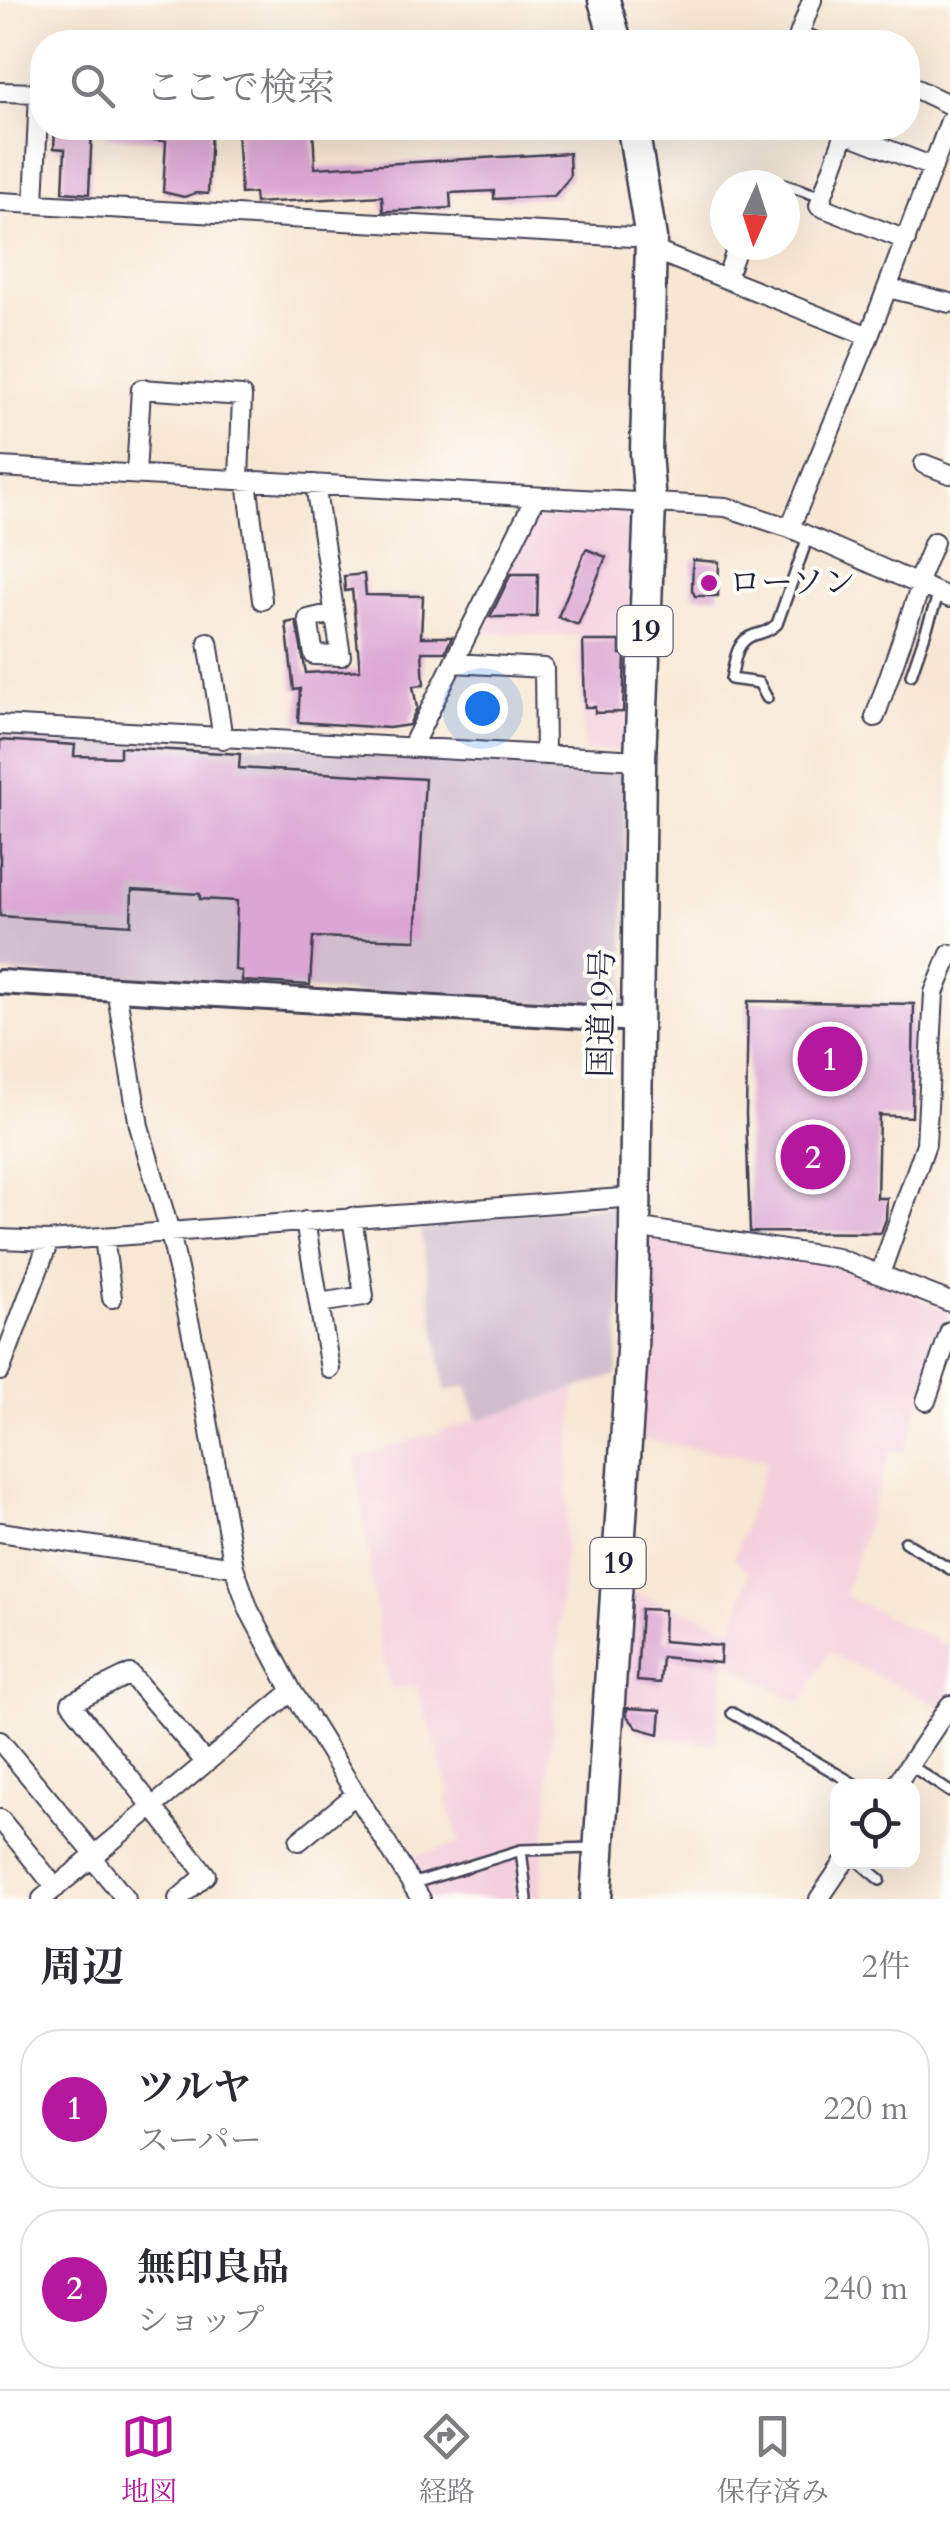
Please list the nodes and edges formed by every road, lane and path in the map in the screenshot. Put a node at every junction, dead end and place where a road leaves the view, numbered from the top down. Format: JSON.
{"nodes":[{"id":1,"x":604,"y":0,"type":"edge"},
{"id":2,"x":812,"y":0,"type":"edge"},
{"id":3,"x":613,"y":30,"type":"edge"},
{"id":4,"x":801,"y":30,"type":"edge"},
{"id":5,"x":920,"y":91,"type":"edge"},
{"id":6,"x":0,"y":92,"type":"edge"},
{"id":7,"x":30,"y":94,"type":"edge"},
{"id":8,"x":950,"y":105,"type":"edge"},
{"id":9,"x":949,"y":126,"type":"edge"},
{"id":10,"x":37,"y":140,"type":"edge"},
{"id":11,"x":635,"y":140,"type":"edge"},
{"id":12,"x":843,"y":140,"type":"edge"},
{"id":13,"x":862,"y":140,"type":"edge"},
{"id":14,"x":933,"y":166,"type":"junction"},
{"id":15,"x":800,"y":190,"type":"edge"},
{"id":16,"x":822,"y":197,"type":"junction"},
{"id":17,"x":0,"y":202,"type":"edge"},
{"id":18,"x":34,"y":203,"type":"junction"},
{"id":19,"x":906,"y":240,"type":"junction"},
{"id":20,"x":650,"y":245,"type":"junction"},
{"id":21,"x":733,"y":260,"type":"edge"},
{"id":22,"x":726,"y":279,"type":"junction"},
{"id":23,"x":888,"y":288,"type":"junction"},
{"id":24,"x":950,"y":303,"type":"edge"},
{"id":25,"x":869,"y":336,"type":"junction"},
{"id":26,"x":0,"y":466,"type":"edge"},
{"id":27,"x":136,"y":474,"type":"junction"},
{"id":28,"x":243,"y":480,"type":"junction"},
{"id":29,"x":315,"y":484,"type":"junction"},
{"id":30,"x":535,"y":498,"type":"junction"},
{"id":31,"x":650,"y":503,"type":"junction"},
{"id":32,"x":790,"y":528,"type":"junction"},
{"id":33,"x":808,"y":536,"type":"junction"},
{"id":34,"x":935,"y":542,"type":"dead end"},
{"id":35,"x":919,"y":584,"type":"junction"},
{"id":36,"x":944,"y":596,"type":"edge"},
{"id":37,"x":262,"y":600,"type":"dead end"},
{"id":38,"x":334,"y":613,"type":"dead end"},
{"id":39,"x":208,"y":642,"type":"dead end"},
{"id":40,"x":453,"y":663,"type":"junction"},
{"id":41,"x":911,"y":675,"type":"dead end"},
{"id":42,"x":767,"y":698,"type":"dead end"},
{"id":43,"x":874,"y":717,"type":"dead end"},
{"id":44,"x":0,"y":725,"type":"edge"},
{"id":45,"x":223,"y":739,"type":"junction"},
{"id":46,"x":412,"y":748,"type":"junction"},
{"id":47,"x":544,"y":755,"type":"junction"},
{"id":48,"x":640,"y":760,"type":"junction"},
{"id":49,"x":950,"y":954,"type":"edge"},
{"id":50,"x":0,"y":982,"type":"edge"},
{"id":51,"x":116,"y":990,"type":"junction"},
{"id":52,"x":637,"y":1020,"type":"junction"},
{"id":53,"x":635,"y":1212,"type":"junction"},
{"id":54,"x":352,"y":1218,"type":"junction"},
{"id":55,"x":306,"y":1221,"type":"junction"},
{"id":56,"x":170,"y":1232,"type":"junction"},
{"id":57,"x":104,"y":1237,"type":"junction"},
{"id":58,"x":0,"y":1239,"type":"edge"},
{"id":59,"x":49,"y":1240,"type":"junction"},
{"id":60,"x":880,"y":1274,"type":"junction"},
{"id":61,"x":112,"y":1298,"type":"dead end"},
{"id":62,"x":950,"y":1302,"type":"edge"},
{"id":63,"x":319,"y":1303,"type":"junction"},
{"id":64,"x":950,"y":1331,"type":"edge"},
{"id":65,"x":330,"y":1369,"type":"dead end"},
{"id":66,"x":0,"y":1371,"type":"edge"},
{"id":67,"x":926,"y":1400,"type":"dead end"},
{"id":68,"x":0,"y":1532,"type":"edge"},
{"id":69,"x":904,"y":1542,"type":"dead end"},
{"id":70,"x":234,"y":1567,"type":"junction"},
{"id":71,"x":950,"y":1569,"type":"edge"},
{"id":72,"x":292,"y":1691,"type":"junction"},
{"id":73,"x":950,"y":1705,"type":"edge"},
{"id":74,"x":732,"y":1713,"type":"dead end"},
{"id":75,"x":0,"y":1741,"type":"edge"},
{"id":76,"x":206,"y":1762,"type":"junction"},
{"id":77,"x":910,"y":1765,"type":"junction"},
{"id":78,"x":846,"y":1779,"type":"edge"},
{"id":79,"x":900,"y":1779,"type":"edge"},
{"id":80,"x":950,"y":1792,"type":"edge"},
{"id":81,"x":356,"y":1794,"type":"junction"},
{"id":82,"x":152,"y":1806,"type":"junction"},
{"id":83,"x":0,"y":1819,"type":"edge"},
{"id":84,"x":299,"y":1840,"type":"dead end"},
{"id":85,"x":597,"y":1848,"type":"junction"},
{"id":86,"x":521,"y":1850,"type":"junction"},
{"id":87,"x":93,"y":1856,"type":"junction"},
{"id":88,"x":839,"y":1869,"type":"edge"},
{"id":89,"x":867,"y":1869,"type":"edge"},
{"id":90,"x":880,"y":1880,"type":"dead end"},
{"id":91,"x":416,"y":1892,"type":"edge"},
{"id":92,"x":49,"y":1893,"type":"edge"},
{"id":93,"x":126,"y":1899,"type":"edge"},
{"id":94,"x":178,"y":1899,"type":"edge"},
{"id":95,"x":527,"y":1899,"type":"edge"},
{"id":96,"x":596,"y":1899,"type":"edge"},
{"id":97,"x":819,"y":1899,"type":"edge"}],
"edges":[{"from":1,"to":3,"type":"highway"},
{"from":2,"to":4,"type":"street"},
{"from":5,"to":8,"type":"street"},
{"from":6,"to":7,"type":"street"},
{"from":9,"to":14,"type":"street"},
{"from":10,"to":18,"type":"street"},
{"from":11,"to":20,"type":"highway","name":"国道19号","number":"19"},
{"from":12,"to":16,"type":"street"},
{"from":13,"to":14,"type":"street"},
{"from":14,"to":19,"type":"street"},
{"from":15,"to":16,"type":"lane"},
{"from":16,"to":19,"type":"street"},
{"from":17,"to":18,"type":"street"},
{"from":18,"to":20,"type":"street"},
{"from":19,"to":23,"type":"street"},
{"from":20,"to":22,"type":"street"},
{"from":20,"to":31,"type":"highway","name":"国道19号","number":"19"},
{"from":21,"to":22,"type":"street"},
{"from":22,"to":25,"type":"street"},
{"from":23,"to":24,"type":"street"},
{"from":23,"to":25,"type":"street"},
{"from":25,"to":32,"type":"street"},
{"from":26,"to":27,"type":"street"},
{"from":27,"to":28,"type":"street"},
{"from":27,"to":28,"type":"street"},
{"from":28,"to":29,"type":"street"},
{"from":28,"to":37,"type":"street"},
{"from":29,"to":30,"type":"street"},
{"from":29,"to":38,"type":"street"},
{"from":30,"to":31,"type":"street"},
{"from":30,"to":40,"type":"street"},
{"from":31,"to":32,"type":"street"},
{"from":31,"to":48,"type":"highway","name":"国道19号","number":"19"},
{"from":32,"to":33,"type":"street"},
{"from":33,"to":35,"type":"street"},
{"from":33,"to":42,"type":"lane"},
{"from":34,"to":35,"type":"street"},
{"from":35,"to":36,"type":"street"},
{"from":35,"to":43,"type":"street"},
{"from":36,"to":41,"type":"lane"},
{"from":39,"to":45,"type":"street"},
{"from":40,"to":46,"type":"street"},
{"from":40,"to":47,"type":"street"},
{"from":44,"to":45,"type":"street"},
{"from":45,"to":46,"type":"street"},
{"from":46,"to":47,"type":"street"},
{"from":47,"to":48,"type":"street"},
{"from":48,"to":52,"type":"highway","name":"国道19号","number":"19"},
{"from":49,"to":60,"type":"street"},
{"from":50,"to":51,"type":"street"},
{"from":51,"to":52,"type":"street"},
{"from":51,"to":56,"type":"street"},
{"from":52,"to":53,"type":"highway","name":"国道19号","number":"19"},
{"from":53,"to":54,"type":"street"},
{"from":53,"to":60,"type":"street"},
{"from":53,"to":85,"type":"highway","name":"国道19号","number":"19"},
{"from":54,"to":55,"type":"street"},
{"from":54,"to":63,"type":"street"},
{"from":55,"to":56,"type":"street"},
{"from":55,"to":63,"type":"street"},
{"from":56,"to":57,"type":"street"},
{"from":56,"to":70,"type":"street"},
{"from":57,"to":59,"type":"street"},
{"from":57,"to":61,"type":"street"},
{"from":58,"to":59,"type":"street"},
{"from":59,"to":66,"type":"street"},
{"from":60,"to":62,"type":"street"},
{"from":63,"to":65,"type":"street"},
{"from":64,"to":67,"type":"street"},
{"from":68,"to":70,"type":"street"},
{"from":69,"to":71,"type":"lane"},
{"from":70,"to":72,"type":"street"},
{"from":72,"to":76,"type":"street"},
{"from":72,"to":81,"type":"street"},
{"from":73,"to":77,"type":"street"},
{"from":74,"to":78,"type":"lane"},
{"from":75,"to":87,"type":"street"},
{"from":76,"to":82,"type":"street"},
{"from":76,"to":82,"type":"street"},
{"from":77,"to":79,"type":"street"},
{"from":77,"to":80,"type":"lane"},
{"from":81,"to":84,"type":"street"},
{"from":81,"to":91,"type":"street"},
{"from":82,"to":87,"type":"street"},
{"from":82,"to":94,"type":"street"},
{"from":83,"to":92,"type":"street"},
{"from":85,"to":86,"type":"lane"},
{"from":85,"to":96,"type":"highway","name":"国道19号","number":"19"},
{"from":86,"to":91,"type":"lane"},
{"from":86,"to":95,"type":"lane"},
{"from":87,"to":92,"type":"street"},
{"from":87,"to":93,"type":"street"},
{"from":88,"to":97,"type":"street"},
{"from":89,"to":90,"type":"lane"}]}
